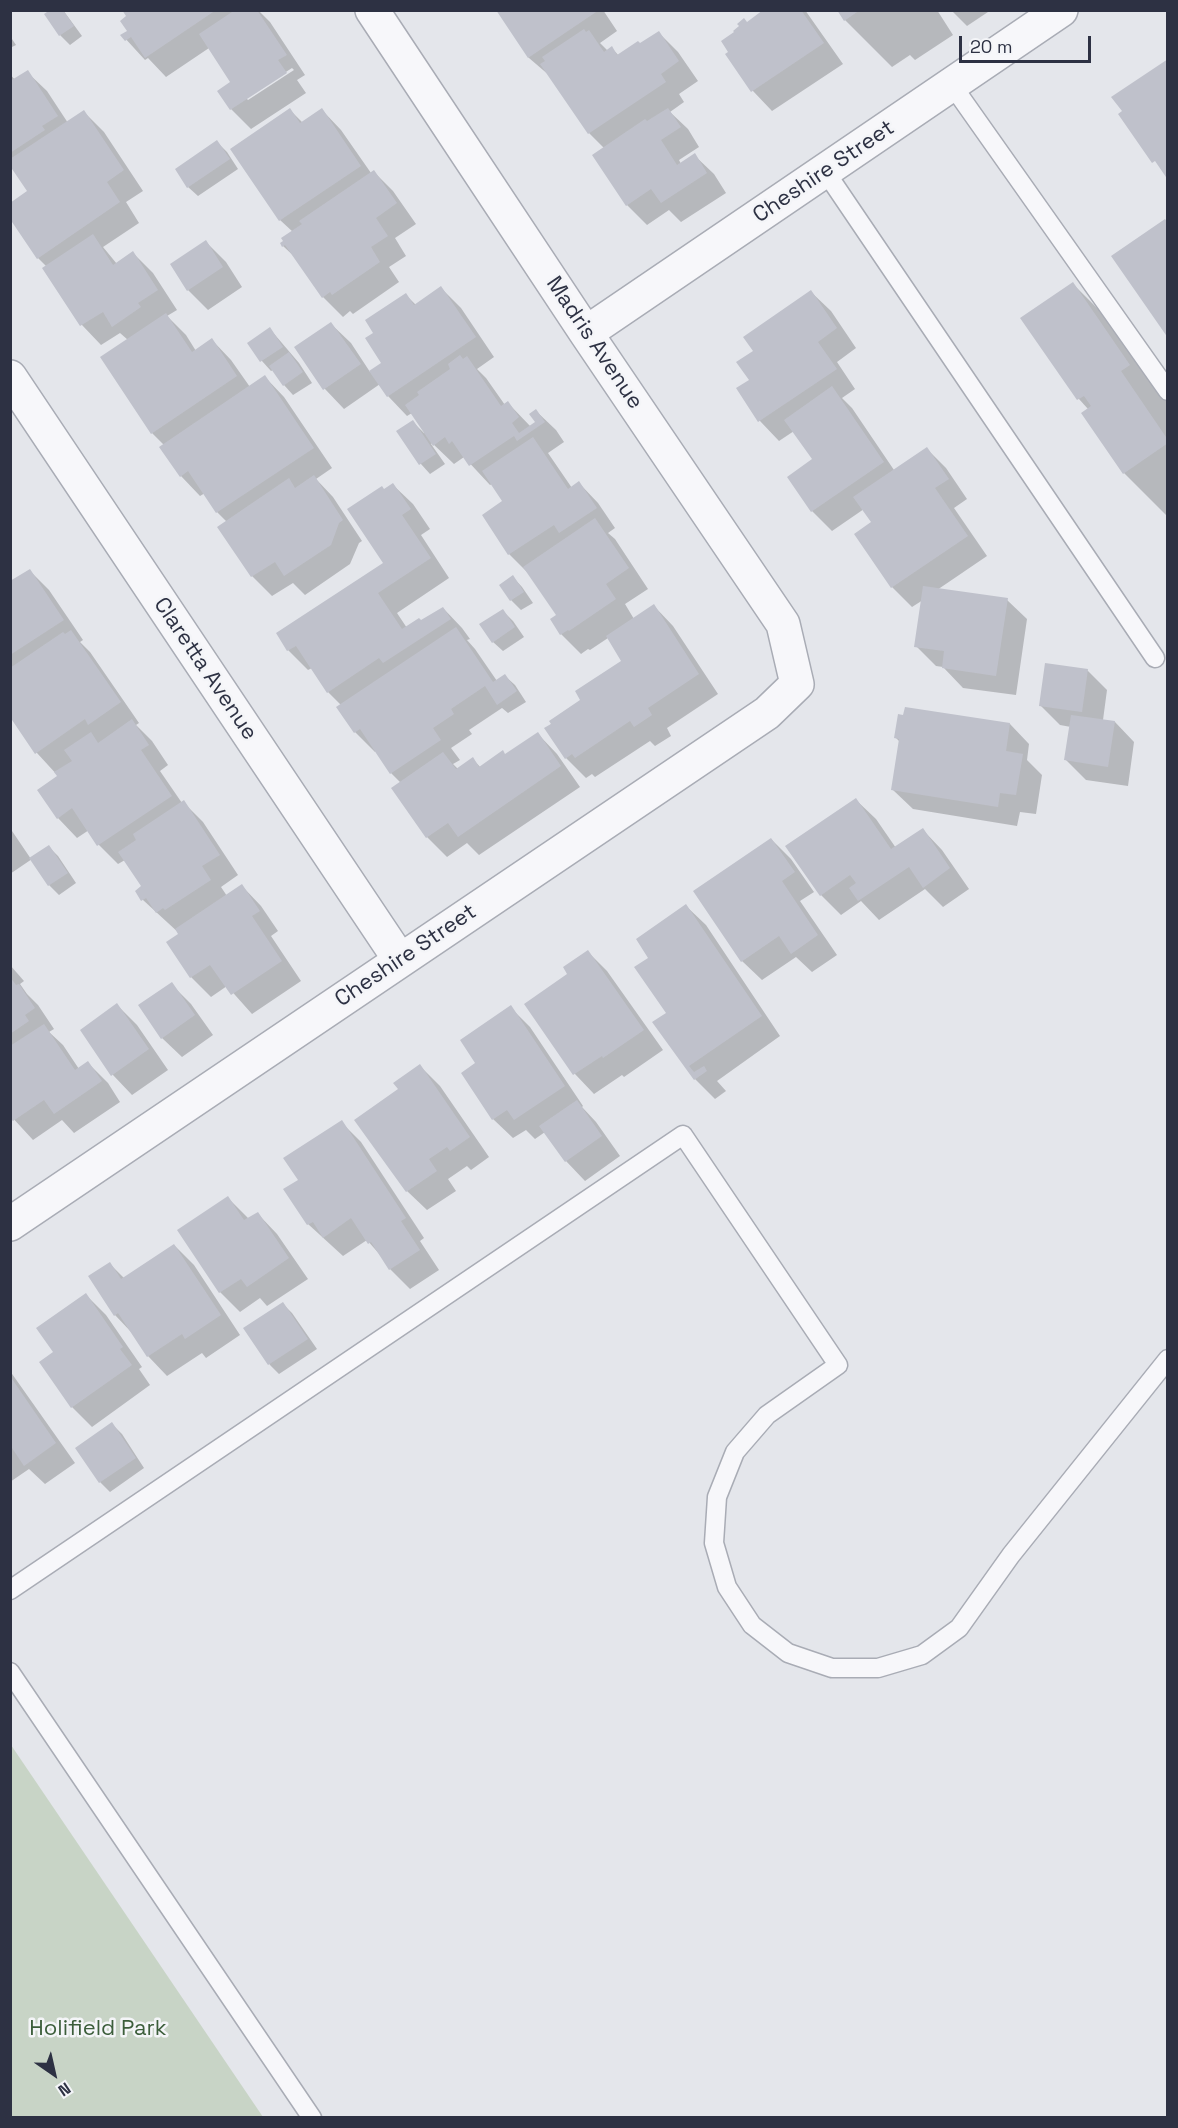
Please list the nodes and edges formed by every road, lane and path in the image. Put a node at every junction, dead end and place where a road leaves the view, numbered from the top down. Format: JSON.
{"nodes":[{"id":1,"x":372,"y":10,"type":"edge"},
{"id":2,"x":1061,"y":10,"type":"edge"},
{"id":3,"x":952,"y":85,"type":"junction"},
{"id":4,"x":825,"y":171,"type":"junction"},
{"id":5,"x":586,"y":333,"type":"junction"},
{"id":6,"x":10,"y":377,"type":"edge"},
{"id":7,"x":1167,"y":391,"type":"edge"},
{"id":8,"x":1155,"y":658,"type":"dead end"},
{"id":9,"x":797,"y":684,"type":"joint"},
{"id":10,"x":400,"y":960,"type":"junction"},
{"id":11,"x":10,"y":1224,"type":"edge"},
{"id":12,"x":1167,"y":1359,"type":"edge"},
{"id":13,"x":10,"y":1590,"type":"edge"},
{"id":14,"x":10,"y":1672,"type":"edge"},
{"id":15,"x":312,"y":2118,"type":"edge"}],
"edges":[{"from":1,"to":5,"type":"street","name":"Madris Avenue"},
{"from":2,"to":3,"type":"street","name":"Cheshire Street"},
{"from":3,"to":4,"type":"street","name":"Cheshire Street"},
{"from":3,"to":7,"type":"lane"},
{"from":4,"to":5,"type":"street","name":"Cheshire Street"},
{"from":4,"to":8,"type":"lane"},
{"from":5,"to":9,"type":"street","name":"Madris Avenue"},
{"from":6,"to":10,"type":"street","name":"Claretta Avenue"},
{"from":9,"to":10,"type":"street","name":"Cheshire Street"},
{"from":10,"to":11,"type":"street","name":"Cheshire Street"},
{"from":12,"to":13,"type":"lane"},
{"from":14,"to":15,"type":"lane"}]}
